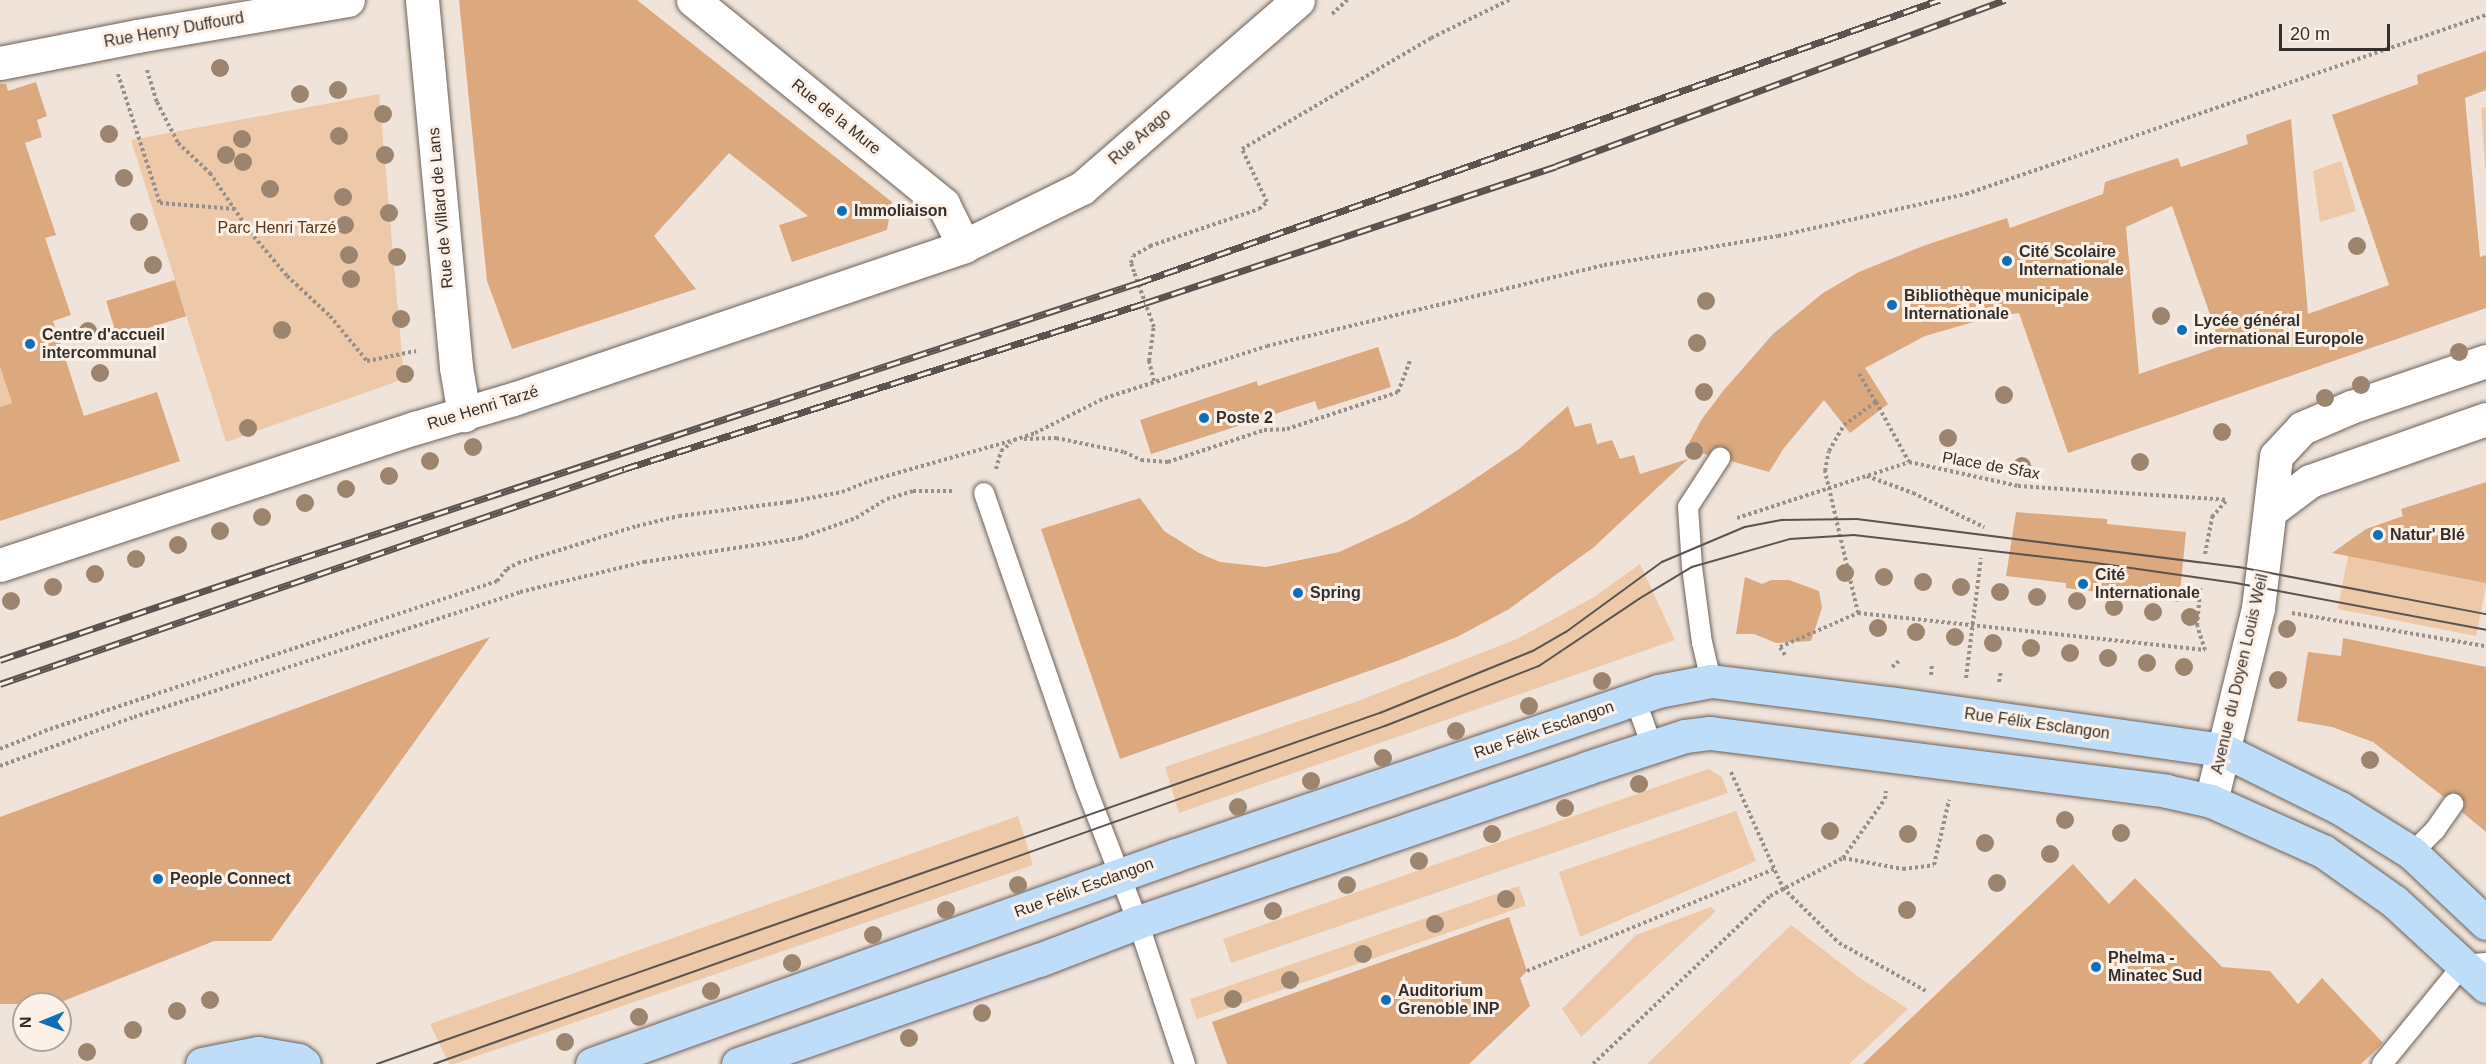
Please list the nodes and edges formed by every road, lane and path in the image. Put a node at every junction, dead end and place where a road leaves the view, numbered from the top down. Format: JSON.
{"nodes":[{"id":1,"x":348,"y":0,"type":"edge"},
{"id":2,"x":422,"y":0,"type":"edge"},
{"id":3,"x":693,"y":0,"type":"edge"},
{"id":4,"x":1298,"y":0,"type":"edge"},
{"id":5,"x":1509,"y":0,"type":"edge"},
{"id":6,"x":2486,"y":15,"type":"edge"},
{"id":7,"x":0,"y":63,"type":"edge"},
{"id":8,"x":146,"y":65,"type":"dead end"},
{"id":9,"x":117,"y":71,"type":"dead end"},
{"id":10,"x":237,"y":209,"type":"junction"},
{"id":11,"x":964,"y":246,"type":"junction"},
{"id":12,"x":416,"y":351,"type":"dead end"},
{"id":13,"x":1410,"y":360,"type":"dead end"},
{"id":14,"x":2486,"y":361,"type":"edge"},
{"id":15,"x":1859,"y":374,"type":"dead end"},
{"id":16,"x":1154,"y":381,"type":"junction"},
{"id":17,"x":1876,"y":402,"type":"junction"},
{"id":18,"x":464,"y":415,"type":"junction"},
{"id":19,"x":2486,"y":419,"type":"edge"},
{"id":20,"x":1014,"y":440,"type":"junction"},
{"id":21,"x":1720,"y":458,"type":"dead end"},
{"id":22,"x":1909,"y":462,"type":"junction"},
{"id":23,"x":1866,"y":476,"type":"junction"},
{"id":24,"x":1827,"y":489,"type":"junction"},
{"id":25,"x":984,"y":493,"type":"junction"},
{"id":26,"x":2270,"y":511,"type":"junction"},
{"id":27,"x":1737,"y":519,"type":"dead end"},
{"id":28,"x":1984,"y":527,"type":"dead end"},
{"id":29,"x":2205,"y":554,"type":"dead end"},
{"id":30,"x":1981,"y":558,"type":"dead end"},
{"id":31,"x":0,"y":565,"type":"edge"},
{"id":32,"x":2200,"y":588,"type":"dead end"},
{"id":33,"x":2258,"y":608,"type":"junction"},
{"id":34,"x":1858,"y":613,"type":"junction"},
{"id":35,"x":1972,"y":626,"type":"junction"},
{"id":36,"x":1780,"y":646,"type":"dead end"},
{"id":37,"x":2486,"y":646,"type":"edge"},
{"id":38,"x":1966,"y":679,"type":"dead end"},
{"id":39,"x":1711,"y":681,"type":"junction"},
{"id":40,"x":1635,"y":699,"type":"junction"},
{"id":41,"x":1652,"y":746,"type":"junction"},
{"id":42,"x":0,"y":748,"type":"edge"},
{"id":43,"x":2223,"y":750,"type":"junction"},
{"id":44,"x":1727,"y":763,"type":"dead end"},
{"id":45,"x":0,"y":766,"type":"edge"},
{"id":46,"x":1885,"y":799,"type":"dead end"},
{"id":47,"x":2211,"y":801,"type":"junction"},
{"id":48,"x":2453,"y":804,"type":"dead end"},
{"id":49,"x":1948,"y":805,"type":"dead end"},
{"id":50,"x":2412,"y":853,"type":"junction"},
{"id":51,"x":1843,"y":858,"type":"junction"},
{"id":52,"x":1774,"y":869,"type":"junction"},
{"id":53,"x":1121,"y":874,"type":"junction"},
{"id":54,"x":1784,"y":888,"type":"junction"},
{"id":55,"x":1138,"y":922,"type":"junction"},
{"id":56,"x":2486,"y":923,"type":"edge"},
{"id":57,"x":1527,"y":971,"type":"dead end"},
{"id":58,"x":2478,"y":971,"type":"edge"},
{"id":59,"x":1926,"y":991,"type":"dead end"},
{"id":60,"x":202,"y":1064,"type":"edge"},
{"id":61,"x":304,"y":1064,"type":"edge"},
{"id":62,"x":592,"y":1064,"type":"edge"},
{"id":63,"x":738,"y":1064,"type":"edge"},
{"id":64,"x":1185,"y":1064,"type":"edge"},
{"id":65,"x":1593,"y":1064,"type":"edge"},
{"id":66,"x":2382,"y":1064,"type":"edge"}],
"edges":[{"from":1,"to":7,"type":"street","name":"Rue Henry Duffourd"},
{"from":2,"to":18,"type":"street","name":"Rue de Villard de Lans"},
{"from":3,"to":11,"type":"street","name":"Rue de la Mure"},
{"from":4,"to":11,"type":"street","name":"Rue Arago"},
{"from":5,"to":16,"type":"path"},
{"from":6,"to":16,"type":"path"},
{"from":8,"to":10,"type":"path"},
{"from":9,"to":10,"type":"path"},
{"from":10,"to":12,"type":"path"},
{"from":11,"to":18,"type":"street","name":"Rue Henri Tarzé"},
{"from":13,"to":20,"type":"path"},
{"from":14,"to":26,"type":"street","name":"Avenue du Doyen Louis Weil"},
{"from":15,"to":17,"type":"path"},
{"from":16,"to":20,"type":"path"},
{"from":17,"to":22,"type":"path"},
{"from":17,"to":24,"type":"path"},
{"from":18,"to":31,"type":"street","name":"Rue Henri Tarzé"},
{"from":19,"to":26,"type":"street"},
{"from":20,"to":25,"type":"path"},
{"from":20,"to":42,"type":"path"},
{"from":21,"to":39,"type":"lane"},
{"from":22,"to":23,"type":"path"},
{"from":22,"to":29,"type":"path","name":"Place de Sfax"},
{"from":23,"to":24,"type":"path"},
{"from":23,"to":28,"type":"path"},
{"from":24,"to":27,"type":"path"},
{"from":24,"to":34,"type":"path"},
{"from":25,"to":45,"type":"path"},
{"from":25,"to":53,"type":"lane"},
{"from":26,"to":33,"type":"street","name":"Avenue du Doyen Louis Weil"},
{"from":30,"to":35,"type":"path"},
{"from":32,"to":35,"type":"path"},
{"from":33,"to":37,"type":"path"},
{"from":33,"to":43,"type":"street","name":"Avenue du Doyen Louis Weil"},
{"from":34,"to":35,"type":"path"},
{"from":34,"to":36,"type":"path"},
{"from":35,"to":38,"type":"path"},
{"from":39,"to":40,"type":"street","name":"Rue Félix Esclangon"},
{"from":39,"to":43,"type":"street","name":"Rue Félix Esclangon"},
{"from":40,"to":41,"type":"lane"},
{"from":40,"to":53,"type":"street","name":"Rue Félix Esclangon"},
{"from":41,"to":47,"type":"street"},
{"from":41,"to":55,"type":"street"},
{"from":43,"to":47,"type":"street","name":"Avenue du Doyen Louis Weil"},
{"from":43,"to":50,"type":"street","name":"Rue Félix Esclangon"},
{"from":44,"to":52,"type":"path"},
{"from":46,"to":51,"type":"path"},
{"from":47,"to":58,"type":"street"},
{"from":48,"to":50,"type":"lane"},
{"from":49,"to":51,"type":"path"},
{"from":50,"to":56,"type":"street","name":"Rue Félix Esclangon"},
{"from":51,"to":54,"type":"path"},
{"from":52,"to":54,"type":"path"},
{"from":52,"to":57,"type":"path"},
{"from":53,"to":55,"type":"lane"},
{"from":53,"to":62,"type":"street","name":"Rue Félix Esclangon"},
{"from":54,"to":59,"type":"path"},
{"from":54,"to":65,"type":"path"},
{"from":55,"to":63,"type":"street"},
{"from":55,"to":64,"type":"lane"},
{"from":58,"to":66,"type":"lane"},
{"from":60,"to":61,"type":"street"}]}
